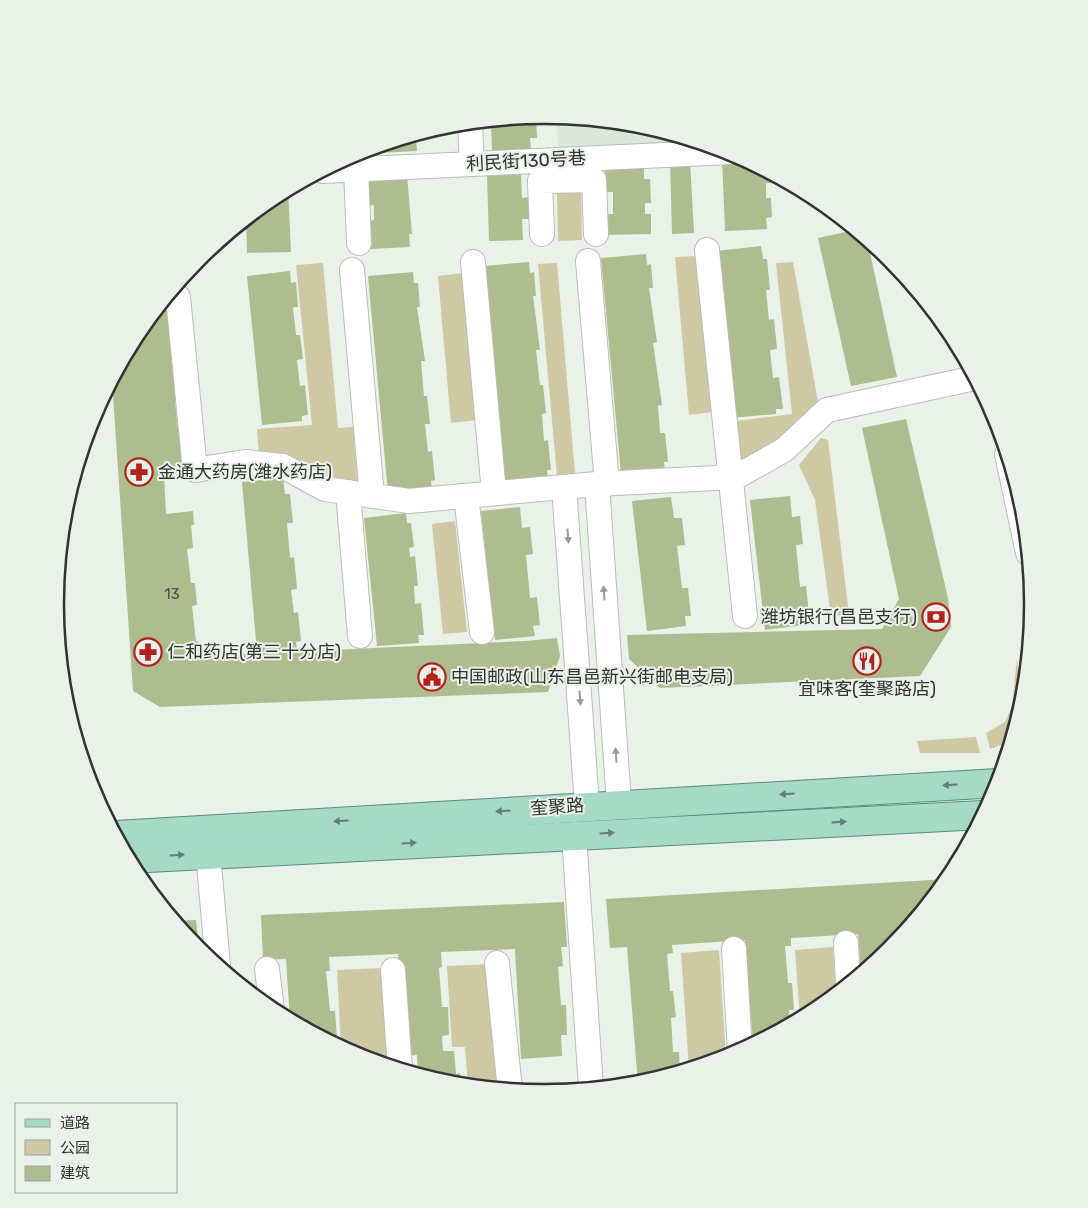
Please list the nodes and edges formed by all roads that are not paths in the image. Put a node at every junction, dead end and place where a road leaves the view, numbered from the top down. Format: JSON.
{"nodes":[{"id":1,"x":470,"y":130,"type":"edge"},
{"id":2,"x":712,"y":154,"type":"edge"},
{"id":3,"x":472,"y":164,"type":"junction"},
{"id":4,"x":345,"y":167,"type":"edge"},
{"id":5,"x":342,"y":168,"type":"edge"},
{"id":6,"x":563,"y":170,"type":"junction"},
{"id":7,"x":542,"y":234,"type":"dead end"},
{"id":8,"x":596,"y":234,"type":"dead end"},
{"id":9,"x":359,"y":244,"type":"dead end"},
{"id":10,"x":707,"y":250,"type":"dead end"},
{"id":11,"x":588,"y":261,"type":"dead end"},
{"id":12,"x":473,"y":262,"type":"dead end"},
{"id":13,"x":352,"y":270,"type":"dead end"},
{"id":14,"x":175,"y":297,"type":"edge"},
{"id":15,"x":968,"y":379,"type":"edge"},
{"id":16,"x":730,"y":477,"type":"junction"},
{"id":17,"x":602,"y":484,"type":"junction"},
{"id":18,"x":564,"y":487,"type":"junction"},
{"id":19,"x":348,"y":492,"type":"junction"},
{"id":20,"x":494,"y":493,"type":"junction"},
{"id":21,"x":372,"y":496,"type":"junction"},
{"id":22,"x":466,"y":496,"type":"junction"},
{"id":23,"x":745,"y":616,"type":"dead end"},
{"id":24,"x":482,"y":632,"type":"dead end"},
{"id":25,"x":360,"y":636,"type":"dead end"},
{"id":26,"x":990,"y":783,"type":"edge"},
{"id":27,"x":619,"y":804,"type":"junction"},
{"id":28,"x":587,"y":806,"type":"junction"},
{"id":29,"x":975,"y":815,"type":"edge"},
{"id":30,"x":123,"y":835,"type":"edge"},
{"id":31,"x":574,"y":835,"type":"junction"},
{"id":32,"x":208,"y":853,"type":"junction"},
{"id":33,"x":137,"y":858,"type":"edge"},
{"id":34,"x":846,"y":944,"type":"dead end"},
{"id":35,"x":734,"y":949,"type":"dead end"},
{"id":36,"x":217,"y":956,"type":"edge"},
{"id":37,"x":497,"y":963,"type":"dead end"},
{"id":38,"x":267,"y":969,"type":"dead end"},
{"id":39,"x":393,"y":970,"type":"dead end"},
{"id":40,"x":848,"y":976,"type":"edge"},
{"id":41,"x":271,"y":998,"type":"edge"},
{"id":42,"x":740,"y":1043,"type":"edge"},
{"id":43,"x":399,"y":1062,"type":"edge"},
{"id":44,"x":591,"y":1082,"type":"edge"},
{"id":45,"x":509,"y":1083,"type":"edge"}],
"edges":[{"from":1,"to":3,"type":"street"},
{"from":2,"to":6,"type":"street","name":"利民街130号巷"},
{"from":3,"to":4,"type":"street","name":"利民街130号巷"},
{"from":3,"to":6,"type":"street","name":"利民街130号巷"},
{"from":5,"to":9,"type":"street"},
{"from":6,"to":7,"type":"street"},
{"from":6,"to":8,"type":"street"},
{"from":10,"to":16,"type":"street"},
{"from":11,"to":17,"type":"street"},
{"from":12,"to":20,"type":"street"},
{"from":13,"to":21,"type":"street"},
{"from":14,"to":19,"type":"street"},
{"from":15,"to":16,"type":"street"},
{"from":16,"to":17,"type":"street"},
{"from":16,"to":23,"type":"street"},
{"from":17,"to":18,"type":"street"},
{"from":27,"to":17,"type":"street","one_way":true},
{"from":18,"to":20,"type":"street"},
{"from":18,"to":28,"type":"street","one_way":true},
{"from":19,"to":21,"type":"street"},
{"from":19,"to":25,"type":"street"},
{"from":20,"to":22,"type":"street"},
{"from":21,"to":22,"type":"street"},
{"from":22,"to":24,"type":"street"},
{"from":26,"to":27,"type":"main road","name":"奎聚路","one_way":true},
{"from":27,"to":28,"type":"main road","name":"奎聚路"},
{"from":28,"to":30,"type":"main road","name":"奎聚路","one_way":true},
{"from":31,"to":29,"type":"main road","name":"奎聚路","one_way":true},
{"from":32,"to":31,"type":"main road","name":"奎聚路","one_way":true},
{"from":31,"to":44,"type":"street"},
{"from":33,"to":32,"type":"main road","name":"奎聚路","one_way":true},
{"from":32,"to":36,"type":"street"},
{"from":34,"to":40,"type":"street"},
{"from":35,"to":42,"type":"street"},
{"from":37,"to":45,"type":"street"},
{"from":38,"to":41,"type":"street"},
{"from":39,"to":43,"type":"street"}]}
